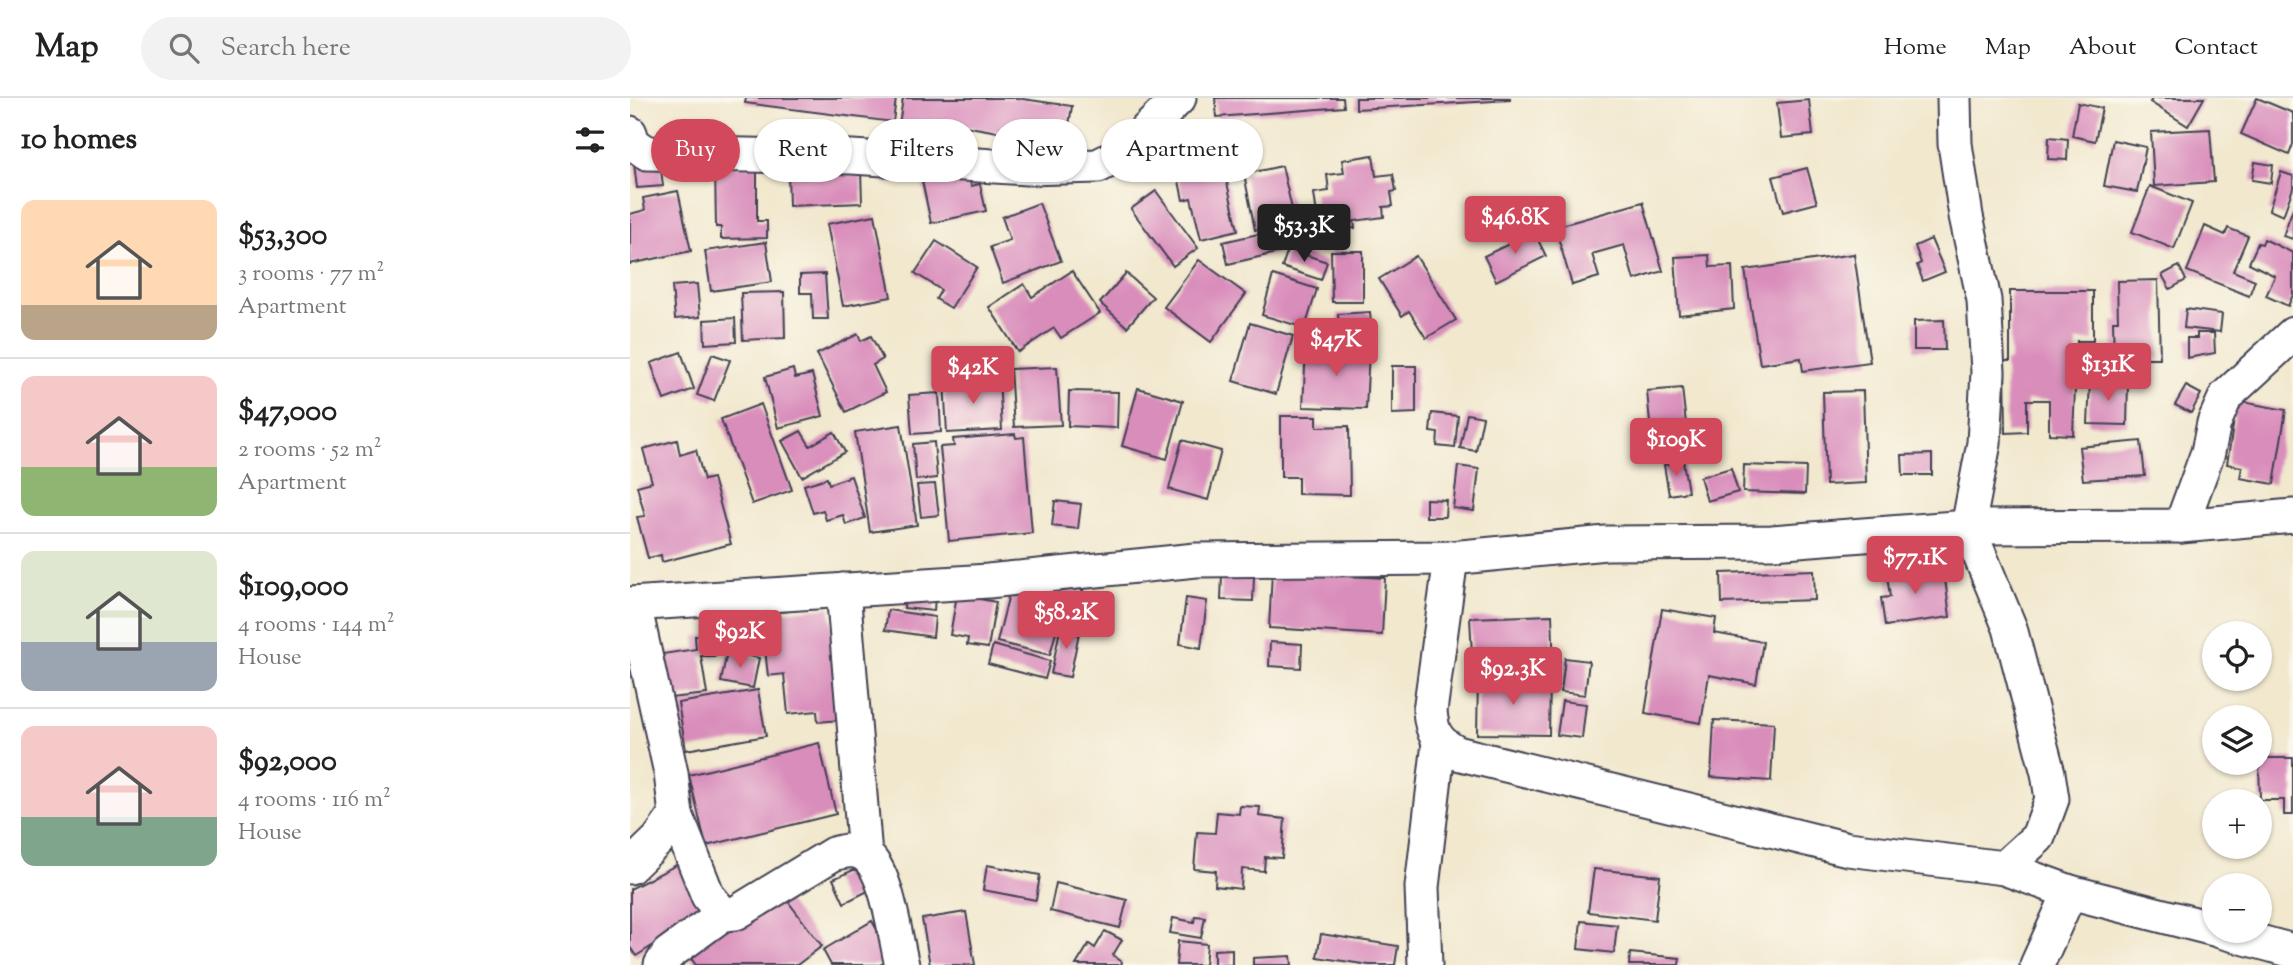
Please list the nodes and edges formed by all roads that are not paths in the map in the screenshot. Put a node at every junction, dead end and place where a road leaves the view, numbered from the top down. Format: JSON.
{"nodes":[{"id":1,"x":1179,"y":98,"type":"edge"},
{"id":2,"x":1954,"y":98,"type":"edge"},
{"id":3,"x":630,"y":133,"type":"edge"},
{"id":4,"x":2293,"y":334,"type":"edge"},
{"id":5,"x":2293,"y":516,"type":"edge"},
{"id":6,"x":2181,"y":526,"type":"junction"},
{"id":7,"x":1968,"y":527,"type":"junction"},
{"id":8,"x":1451,"y":558,"type":"junction"},
{"id":9,"x":843,"y":590,"type":"junction"},
{"id":10,"x":632,"y":604,"type":"edge"},
{"id":11,"x":1439,"y":743,"type":"junction"},
{"id":12,"x":676,"y":815,"type":"junction"},
{"id":13,"x":865,"y":855,"type":"junction"},
{"id":14,"x":630,"y":867,"type":"edge"},
{"id":15,"x":2004,"y":868,"type":"junction"},
{"id":16,"x":2070,"y":892,"type":"junction"},
{"id":17,"x":723,"y":914,"type":"junction"},
{"id":18,"x":2202,"y":926,"type":"edge"},
{"id":19,"x":2264,"y":943,"type":"edge"},
{"id":20,"x":2293,"y":951,"type":"edge"},
{"id":21,"x":661,"y":965,"type":"edge"},
{"id":22,"x":902,"y":965,"type":"edge"},
{"id":23,"x":1425,"y":965,"type":"edge"},
{"id":24,"x":2037,"y":965,"type":"edge"}],
"edges":[{"from":1,"to":3,"type":"street"},
{"from":2,"to":7,"type":"street"},
{"from":4,"to":6,"type":"street"},
{"from":5,"to":6,"type":"street"},
{"from":6,"to":7,"type":"street"},
{"from":7,"to":8,"type":"street"},
{"from":7,"to":15,"type":"street"},
{"from":8,"to":9,"type":"street"},
{"from":8,"to":11,"type":"street"},
{"from":9,"to":10,"type":"street"},
{"from":9,"to":13,"type":"street"},
{"from":10,"to":12,"type":"street"},
{"from":11,"to":15,"type":"street"},
{"from":11,"to":23,"type":"street"},
{"from":12,"to":14,"type":"street"},
{"from":12,"to":17,"type":"street"},
{"from":13,"to":17,"type":"street"},
{"from":13,"to":22,"type":"street"},
{"from":15,"to":16,"type":"street"},
{"from":16,"to":18,"type":"street"},
{"from":16,"to":24,"type":"street"},
{"from":17,"to":21,"type":"street"},
{"from":19,"to":20,"type":"street"}]}
